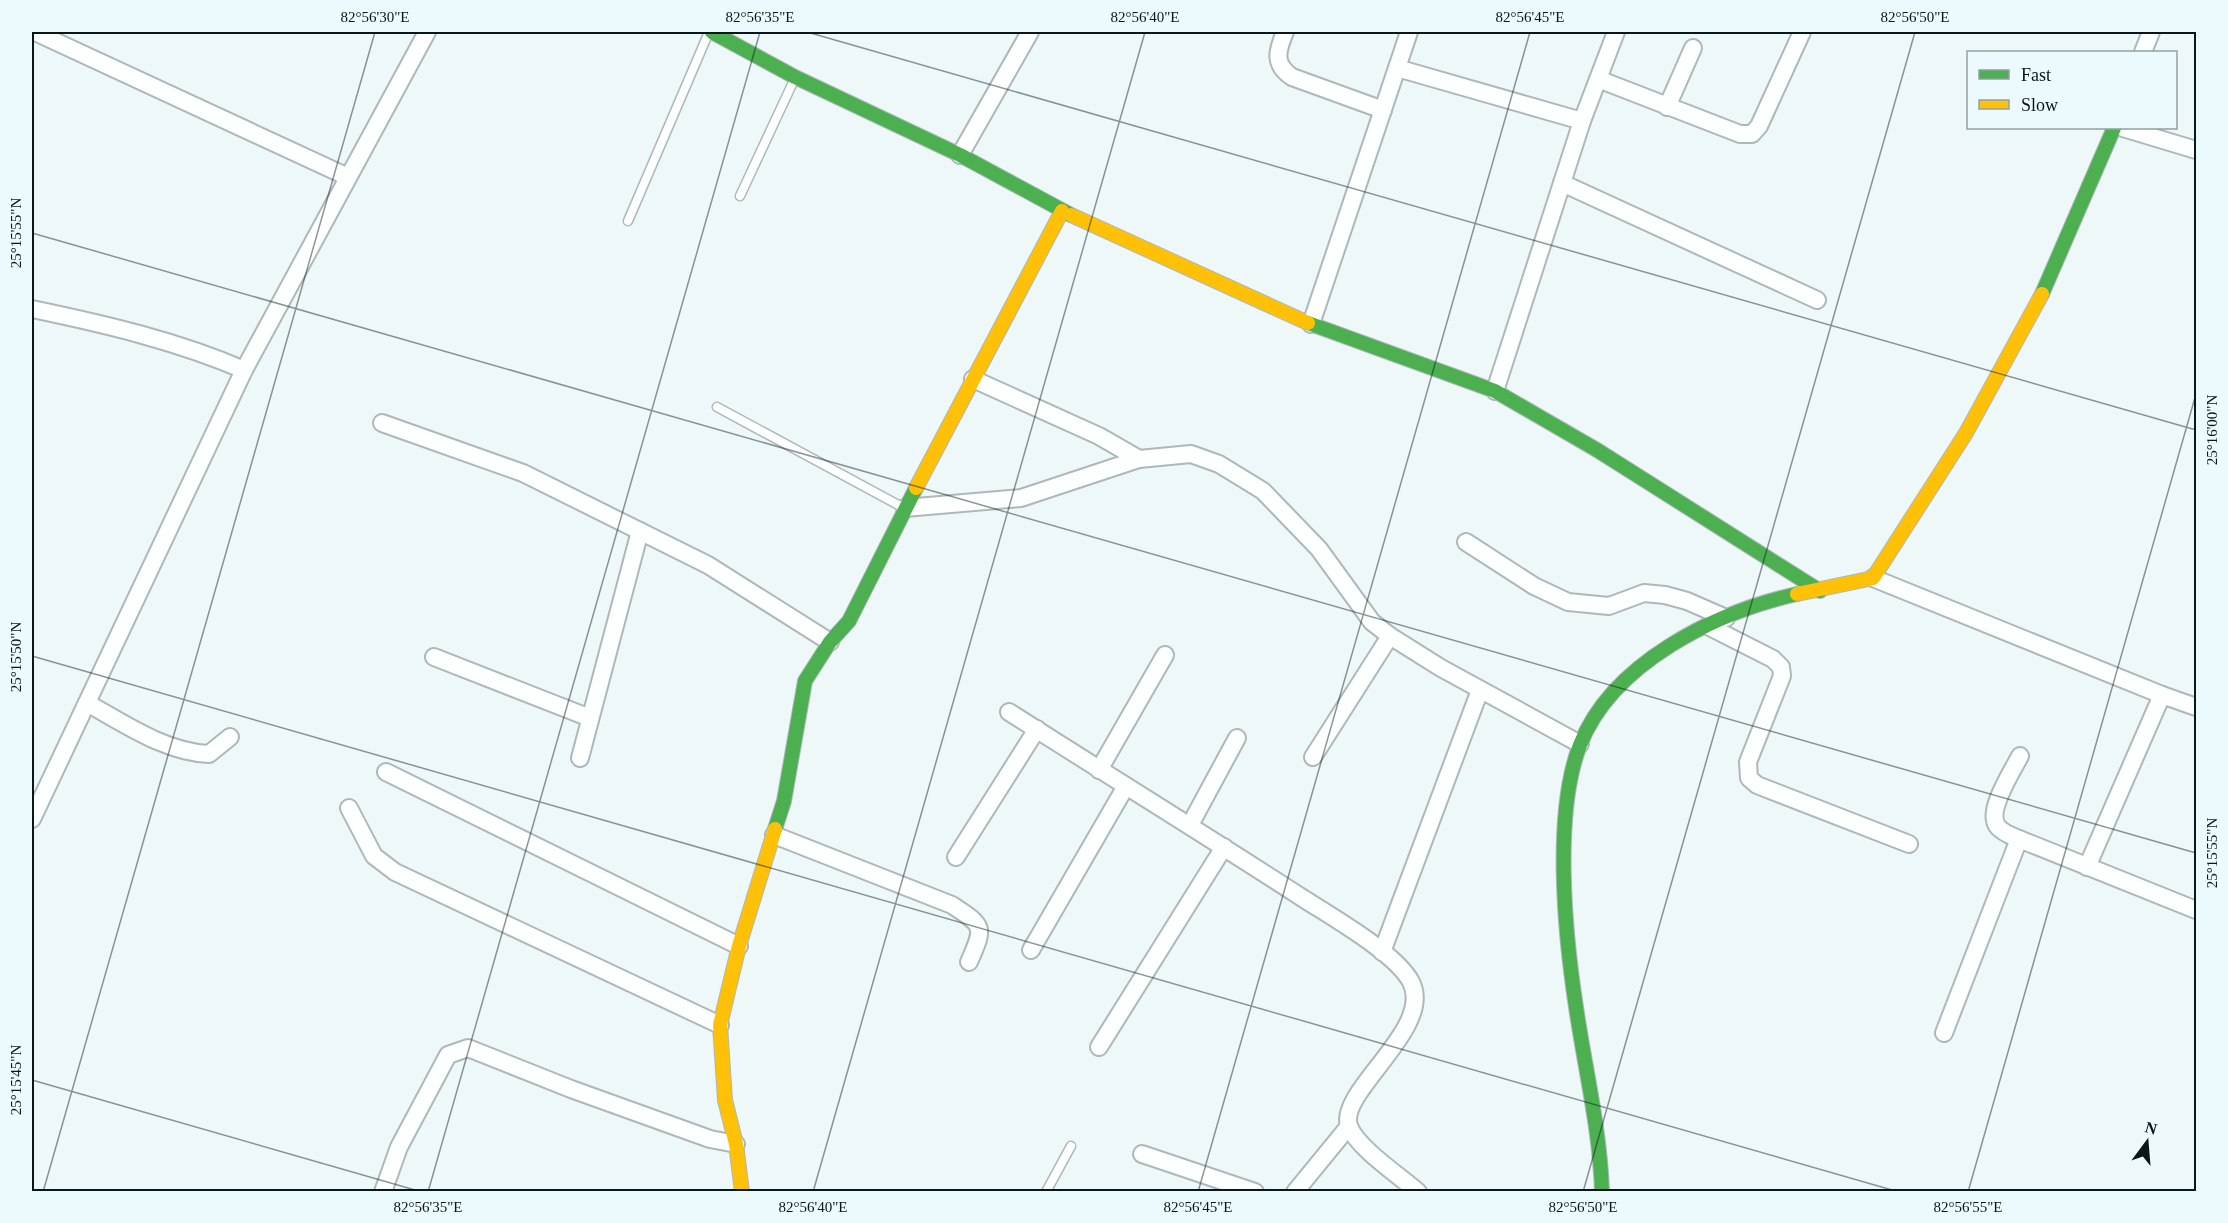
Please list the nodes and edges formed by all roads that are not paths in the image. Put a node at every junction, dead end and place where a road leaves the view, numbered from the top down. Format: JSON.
{"nodes":[{"id":1,"x":35,"y":32,"type":"edge"},
{"id":2,"x":427,"y":32,"type":"edge"},
{"id":3,"x":711,"y":32,"type":"edge"},
{"id":4,"x":1030,"y":32,"type":"edge"},
{"id":5,"x":1285,"y":32,"type":"edge"},
{"id":6,"x":1409,"y":32,"type":"edge"},
{"id":7,"x":1616,"y":32,"type":"edge"},
{"id":8,"x":1802,"y":32,"type":"edge"},
{"id":9,"x":2151,"y":32,"type":"edge"},
{"id":10,"x":1693,"y":48,"type":"dead end"},
{"id":11,"x":2143,"y":51,"type":"edge"},
{"id":12,"x":1397,"y":68,"type":"junction"},
{"id":13,"x":795,"y":77,"type":"junction"},
{"id":14,"x":1598,"y":79,"type":"junction"},
{"id":15,"x":1667,"y":107,"type":"junction"},
{"id":16,"x":1383,"y":110,"type":"junction"},
{"id":17,"x":1582,"y":121,"type":"junction"},
{"id":18,"x":2114,"y":129,"type":"edge"},
{"id":19,"x":2125,"y":129,"type":"edge"},
{"id":20,"x":2196,"y":150,"type":"edge"},
{"id":21,"x":960,"y":155,"type":"junction"},
{"id":22,"x":348,"y":177,"type":"junction"},
{"id":23,"x":1562,"y":183,"type":"junction"},
{"id":24,"x":740,"y":196,"type":"dead end"},
{"id":25,"x":1062,"y":211,"type":"junction"},
{"id":26,"x":628,"y":221,"type":"dead end"},
{"id":27,"x":1817,"y":300,"type":"dead end"},
{"id":28,"x":32,"y":309,"type":"edge"},
{"id":29,"x":1311,"y":324,"type":"junction"},
{"id":30,"x":244,"y":370,"type":"junction"},
{"id":31,"x":973,"y":379,"type":"junction"},
{"id":32,"x":1495,"y":391,"type":"junction"},
{"id":33,"x":717,"y":407,"type":"dead end"},
{"id":34,"x":382,"y":423,"type":"dead end"},
{"id":35,"x":1139,"y":459,"type":"junction"},
{"id":36,"x":905,"y":508,"type":"junction"},
{"id":37,"x":640,"y":531,"type":"junction"},
{"id":38,"x":1466,"y":542,"type":"dead end"},
{"id":39,"x":1873,"y":578,"type":"junction"},
{"id":40,"x":1820,"y":591,"type":"junction"},
{"id":41,"x":1726,"y":618,"type":"junction"},
{"id":42,"x":1708,"y":626,"type":"junction"},
{"id":43,"x":1390,"y":636,"type":"junction"},
{"id":44,"x":830,"y":642,"type":"junction"},
{"id":45,"x":1165,"y":655,"type":"dead end"},
{"id":46,"x":434,"y":657,"type":"dead end"},
{"id":47,"x":1480,"y":690,"type":"junction"},
{"id":48,"x":2162,"y":695,"type":"junction"},
{"id":49,"x":87,"y":703,"type":"junction"},
{"id":50,"x":2196,"y":707,"type":"edge"},
{"id":51,"x":1010,"y":712,"type":"dead end"},
{"id":52,"x":590,"y":718,"type":"junction"},
{"id":53,"x":1037,"y":729,"type":"junction"},
{"id":54,"x":230,"y":737,"type":"dead end"},
{"id":55,"x":1237,"y":738,"type":"dead end"},
{"id":56,"x":1580,"y":744,"type":"junction"},
{"id":57,"x":2020,"y":756,"type":"dead end"},
{"id":58,"x":1313,"y":757,"type":"dead end"},
{"id":59,"x":580,"y":758,"type":"dead end"},
{"id":60,"x":1099,"y":770,"type":"junction"},
{"id":61,"x":386,"y":772,"type":"dead end"},
{"id":62,"x":1126,"y":786,"type":"junction"},
{"id":63,"x":349,"y":808,"type":"dead end"},
{"id":64,"x":32,"y":819,"type":"edge"},
{"id":65,"x":1190,"y":825,"type":"junction"},
{"id":66,"x":774,"y":835,"type":"junction"},
{"id":67,"x":2019,"y":839,"type":"junction"},
{"id":68,"x":1909,"y":844,"type":"dead end"},
{"id":69,"x":1224,"y":847,"type":"junction"},
{"id":70,"x":957,"y":857,"type":"dead end"},
{"id":71,"x":2087,"y":867,"type":"junction"},
{"id":72,"x":2196,"y":910,"type":"edge"},
{"id":73,"x":739,"y":946,"type":"junction"},
{"id":74,"x":1031,"y":950,"type":"dead end"},
{"id":75,"x":1382,"y":952,"type":"junction"},
{"id":76,"x":969,"y":962,"type":"dead end"},
{"id":77,"x":720,"y":1025,"type":"junction"},
{"id":78,"x":1944,"y":1033,"type":"dead end"},
{"id":79,"x":1099,"y":1047,"type":"dead end"},
{"id":80,"x":1349,"y":1126,"type":"junction"},
{"id":81,"x":736,"y":1144,"type":"junction"},
{"id":82,"x":1071,"y":1146,"type":"dead end"},
{"id":83,"x":1142,"y":1154,"type":"dead end"},
{"id":84,"x":1219,"y":1186,"type":"edge"},
{"id":85,"x":383,"y":1191,"type":"edge"},
{"id":86,"x":742,"y":1191,"type":"edge"},
{"id":87,"x":1046,"y":1191,"type":"edge"},
{"id":88,"x":1255,"y":1191,"type":"edge"},
{"id":89,"x":1295,"y":1191,"type":"edge"},
{"id":90,"x":1418,"y":1191,"type":"edge"},
{"id":91,"x":1602,"y":1191,"type":"edge"}],
"edges":[{"from":1,"to":22,"type":"street"},
{"from":2,"to":22,"type":"street"},
{"from":3,"to":13,"type":"street"},
{"from":3,"to":26,"type":"lane"},
{"from":4,"to":21,"type":"street"},
{"from":5,"to":16,"type":"street"},
{"from":6,"to":12,"type":"street"},
{"from":7,"to":14,"type":"street"},
{"from":8,"to":15,"type":"street"},
{"from":9,"to":11,"type":"street"},
{"from":10,"to":15,"type":"street"},
{"from":12,"to":16,"type":"street"},
{"from":12,"to":17,"type":"street"},
{"from":13,"to":21,"type":"street"},
{"from":13,"to":24,"type":"lane"},
{"from":14,"to":15,"type":"street"},
{"from":14,"to":17,"type":"street"},
{"from":16,"to":29,"type":"street"},
{"from":17,"to":23,"type":"street"},
{"from":18,"to":39,"type":"street"},
{"from":19,"to":20,"type":"street"},
{"from":21,"to":25,"type":"street"},
{"from":22,"to":30,"type":"street"},
{"from":23,"to":27,"type":"street"},
{"from":23,"to":32,"type":"street"},
{"from":25,"to":29,"type":"street"},
{"from":25,"to":31,"type":"street"},
{"from":28,"to":30,"type":"street"},
{"from":29,"to":32,"type":"street"},
{"from":30,"to":49,"type":"street"},
{"from":31,"to":35,"type":"street"},
{"from":31,"to":36,"type":"street"},
{"from":32,"to":40,"type":"street"},
{"from":33,"to":36,"type":"lane"},
{"from":34,"to":37,"type":"street"},
{"from":35,"to":36,"type":"street"},
{"from":35,"to":43,"type":"street"},
{"from":36,"to":44,"type":"street"},
{"from":37,"to":44,"type":"street"},
{"from":37,"to":52,"type":"street"},
{"from":38,"to":41,"type":"street"},
{"from":39,"to":40,"type":"street"},
{"from":39,"to":48,"type":"street"},
{"from":40,"to":41,"type":"street"},
{"from":41,"to":42,"type":"street"},
{"from":42,"to":56,"type":"street"},
{"from":42,"to":68,"type":"street"},
{"from":43,"to":47,"type":"street"},
{"from":43,"to":58,"type":"street"},
{"from":44,"to":66,"type":"street"},
{"from":45,"to":60,"type":"street"},
{"from":46,"to":52,"type":"street"},
{"from":47,"to":56,"type":"street"},
{"from":47,"to":75,"type":"street"},
{"from":48,"to":50,"type":"street"},
{"from":48,"to":71,"type":"street"},
{"from":49,"to":54,"type":"street"},
{"from":49,"to":64,"type":"street"},
{"from":51,"to":53,"type":"street"},
{"from":52,"to":59,"type":"street"},
{"from":53,"to":60,"type":"street"},
{"from":53,"to":70,"type":"street"},
{"from":55,"to":65,"type":"street"},
{"from":56,"to":91,"type":"street"},
{"from":57,"to":67,"type":"street"},
{"from":60,"to":62,"type":"street"},
{"from":61,"to":73,"type":"street"},
{"from":62,"to":65,"type":"street"},
{"from":62,"to":74,"type":"street"},
{"from":63,"to":77,"type":"street"},
{"from":65,"to":69,"type":"street"},
{"from":66,"to":73,"type":"street"},
{"from":66,"to":76,"type":"street"},
{"from":67,"to":71,"type":"street"},
{"from":67,"to":78,"type":"street"},
{"from":69,"to":75,"type":"street"},
{"from":69,"to":79,"type":"street"},
{"from":71,"to":72,"type":"street"},
{"from":73,"to":77,"type":"street"},
{"from":75,"to":80,"type":"street"},
{"from":77,"to":81,"type":"street"},
{"from":80,"to":89,"type":"street"},
{"from":80,"to":90,"type":"street"},
{"from":81,"to":85,"type":"street"},
{"from":81,"to":86,"type":"street"},
{"from":82,"to":87,"type":"lane"},
{"from":83,"to":84,"type":"street"},
{"from":84,"to":88,"type":"street"}]}
